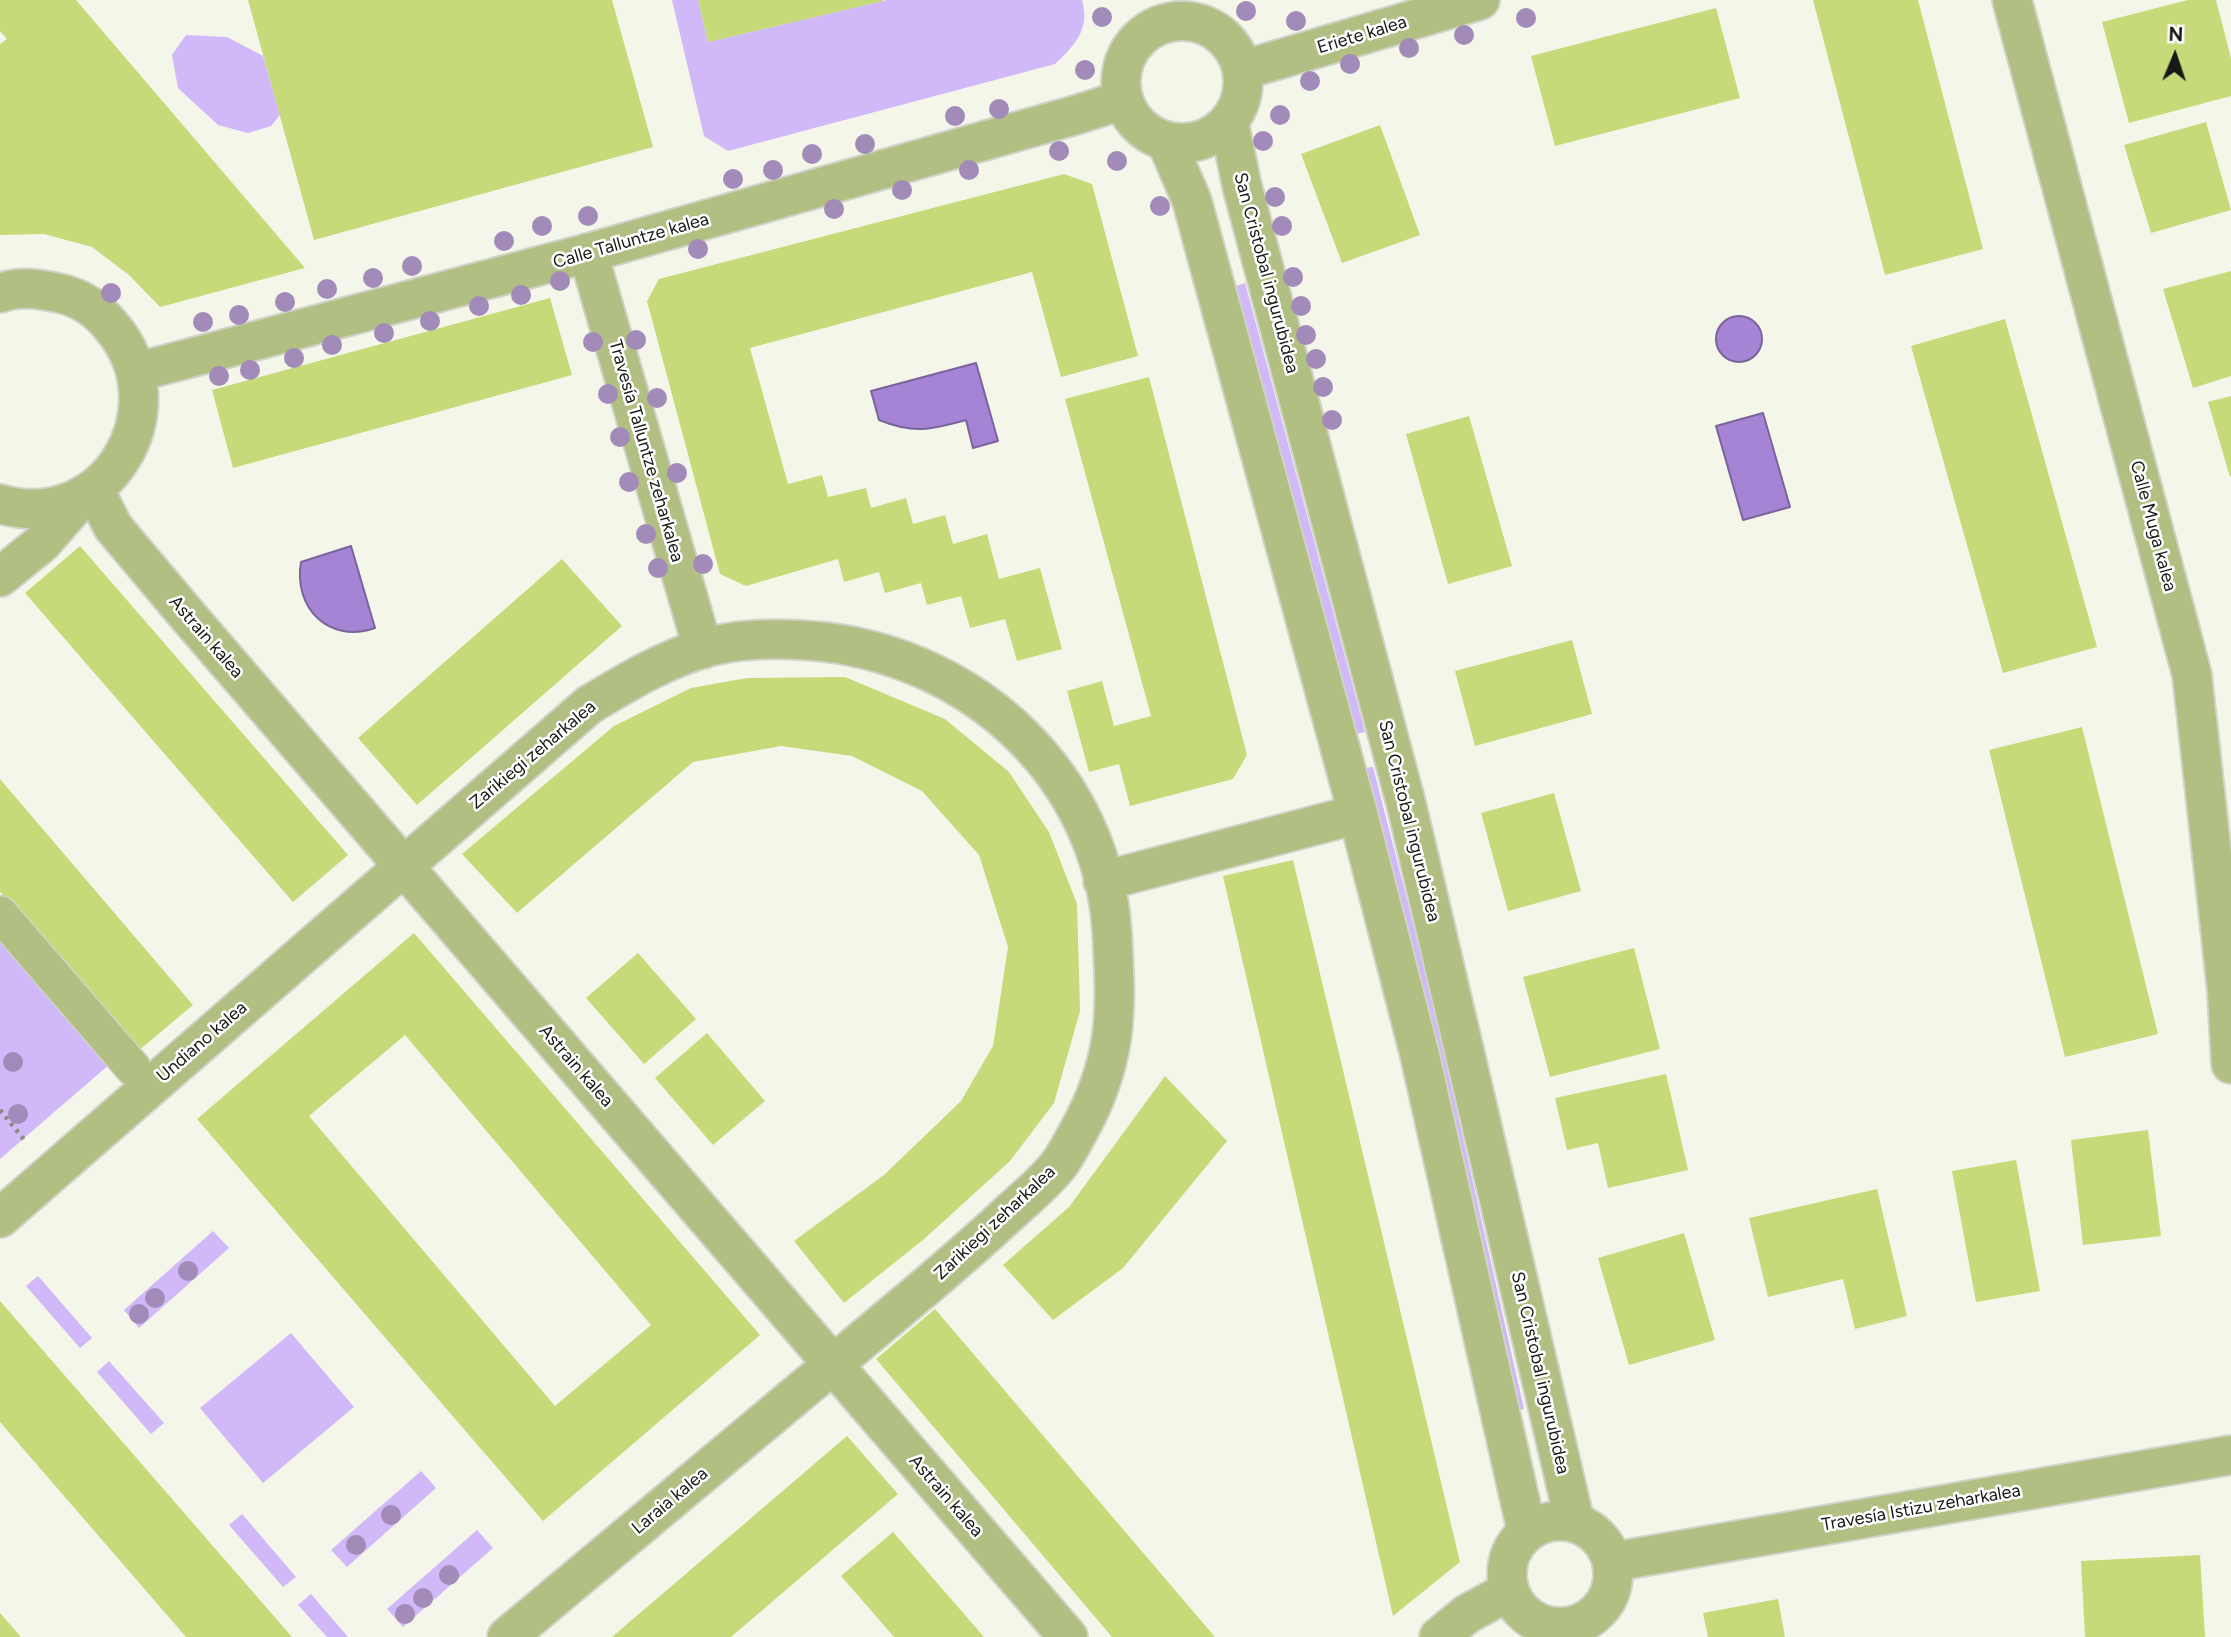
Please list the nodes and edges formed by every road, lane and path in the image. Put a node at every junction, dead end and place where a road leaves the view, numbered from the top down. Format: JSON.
{"nodes":[{"id":1,"x":1480,"y":0,"type":"edge"},
{"id":2,"x":2012,"y":0,"type":"edge"},
{"id":3,"x":1190,"y":11,"type":"edge"},
{"id":4,"x":1140,"y":17,"type":"edge"},
{"id":5,"x":1243,"y":70,"type":"junction"},
{"id":6,"x":1122,"y":100,"type":"junction"},
{"id":7,"x":1229,"y":123,"type":"junction"},
{"id":8,"x":1167,"y":143,"type":"junction"},
{"id":9,"x":588,"y":253,"type":"junction"},
{"id":10,"x":0,"y":293,"type":"edge"},
{"id":11,"x":137,"y":372,"type":"junction"},
{"id":12,"x":89,"y":492,"type":"junction"},
{"id":13,"x":0,"y":504,"type":"edge"},
{"id":14,"x":0,"y":577,"type":"edge"},
{"id":15,"x":703,"y":649,"type":"junction"},
{"id":16,"x":1358,"y":814,"type":"junction"},
{"id":17,"x":403,"y":865,"type":"junction"},
{"id":18,"x":1103,"y":881,"type":"junction"},
{"id":19,"x":0,"y":915,"type":"edge"},
{"id":20,"x":2231,"y":1064,"type":"edge"},
{"id":21,"x":133,"y":1068,"type":"dead end"},
{"id":22,"x":0,"y":1111,"type":"edge"},
{"id":23,"x":35,"y":1152,"type":"dead end"},
{"id":24,"x":0,"y":1218,"type":"edge"},
{"id":25,"x":833,"y":1364,"type":"junction"},
{"id":26,"x":2231,"y":1455,"type":"edge"},
{"id":27,"x":1575,"y":1523,"type":"junction"},
{"id":28,"x":1527,"y":1532,"type":"junction"},
{"id":29,"x":1612,"y":1562,"type":"junction"},
{"id":30,"x":1510,"y":1591,"type":"junction"},
{"id":31,"x":1601,"y":1624,"type":"edge"},
{"id":32,"x":1549,"y":1631,"type":"edge"},
{"id":33,"x":508,"y":1637,"type":"edge"},
{"id":34,"x":1068,"y":1637,"type":"edge"},
{"id":35,"x":1439,"y":1637,"type":"edge"}],
"edges":[{"from":1,"to":5,"type":"street","name":"Eriete kalea"},
{"from":2,"to":20,"type":"street","name":"Calle Muga kalea"},
{"from":3,"to":4,"type":"street"},
{"from":3,"to":5,"type":"street"},
{"from":4,"to":6,"type":"street"},
{"from":5,"to":7,"type":"street"},
{"from":6,"to":8,"type":"street"},
{"from":6,"to":9,"type":"street","name":"Calle Talluntze kalea"},
{"from":7,"to":8,"type":"street"},
{"from":7,"to":27,"type":"street","name":"San Cristobal ingurubidea"},
{"from":8,"to":16,"type":"street"},
{"from":9,"to":11,"type":"street","name":"Calle Talluntze kalea"},
{"from":9,"to":15,"type":"street","name":"Travesía Talluntze zeharkalea"},
{"from":10,"to":11,"type":"street"},
{"from":11,"to":12,"type":"street"},
{"from":12,"to":13,"type":"street"},
{"from":12,"to":14,"type":"street"},
{"from":12,"to":17,"type":"street","name":"Astrain kalea"},
{"from":15,"to":17,"type":"street","name":"Zarikiegi zeharkalea"},
{"from":15,"to":18,"type":"street","name":"Zarikiegi zeharkalea"},
{"from":16,"to":18,"type":"street"},
{"from":16,"to":28,"type":"street"},
{"from":17,"to":24,"type":"street","name":"Undiano kalea"},
{"from":17,"to":25,"type":"street","name":"Astrain kalea"},
{"from":18,"to":25,"type":"street","name":"Zarikiegi zeharkalea"},
{"from":19,"to":21,"type":"street"},
{"from":22,"to":23,"type":"path"},
{"from":25,"to":33,"type":"street","name":"Laraia kalea"},
{"from":25,"to":34,"type":"street","name":"Astrain kalea"},
{"from":26,"to":29,"type":"street","name":"Travesía Istizu zeharkalea"},
{"from":27,"to":28,"type":"street"},
{"from":27,"to":29,"type":"street"},
{"from":28,"to":30,"type":"street"},
{"from":29,"to":31,"type":"street"},
{"from":30,"to":32,"type":"street"},
{"from":30,"to":35,"type":"street"},
{"from":31,"to":32,"type":"street"}]}
